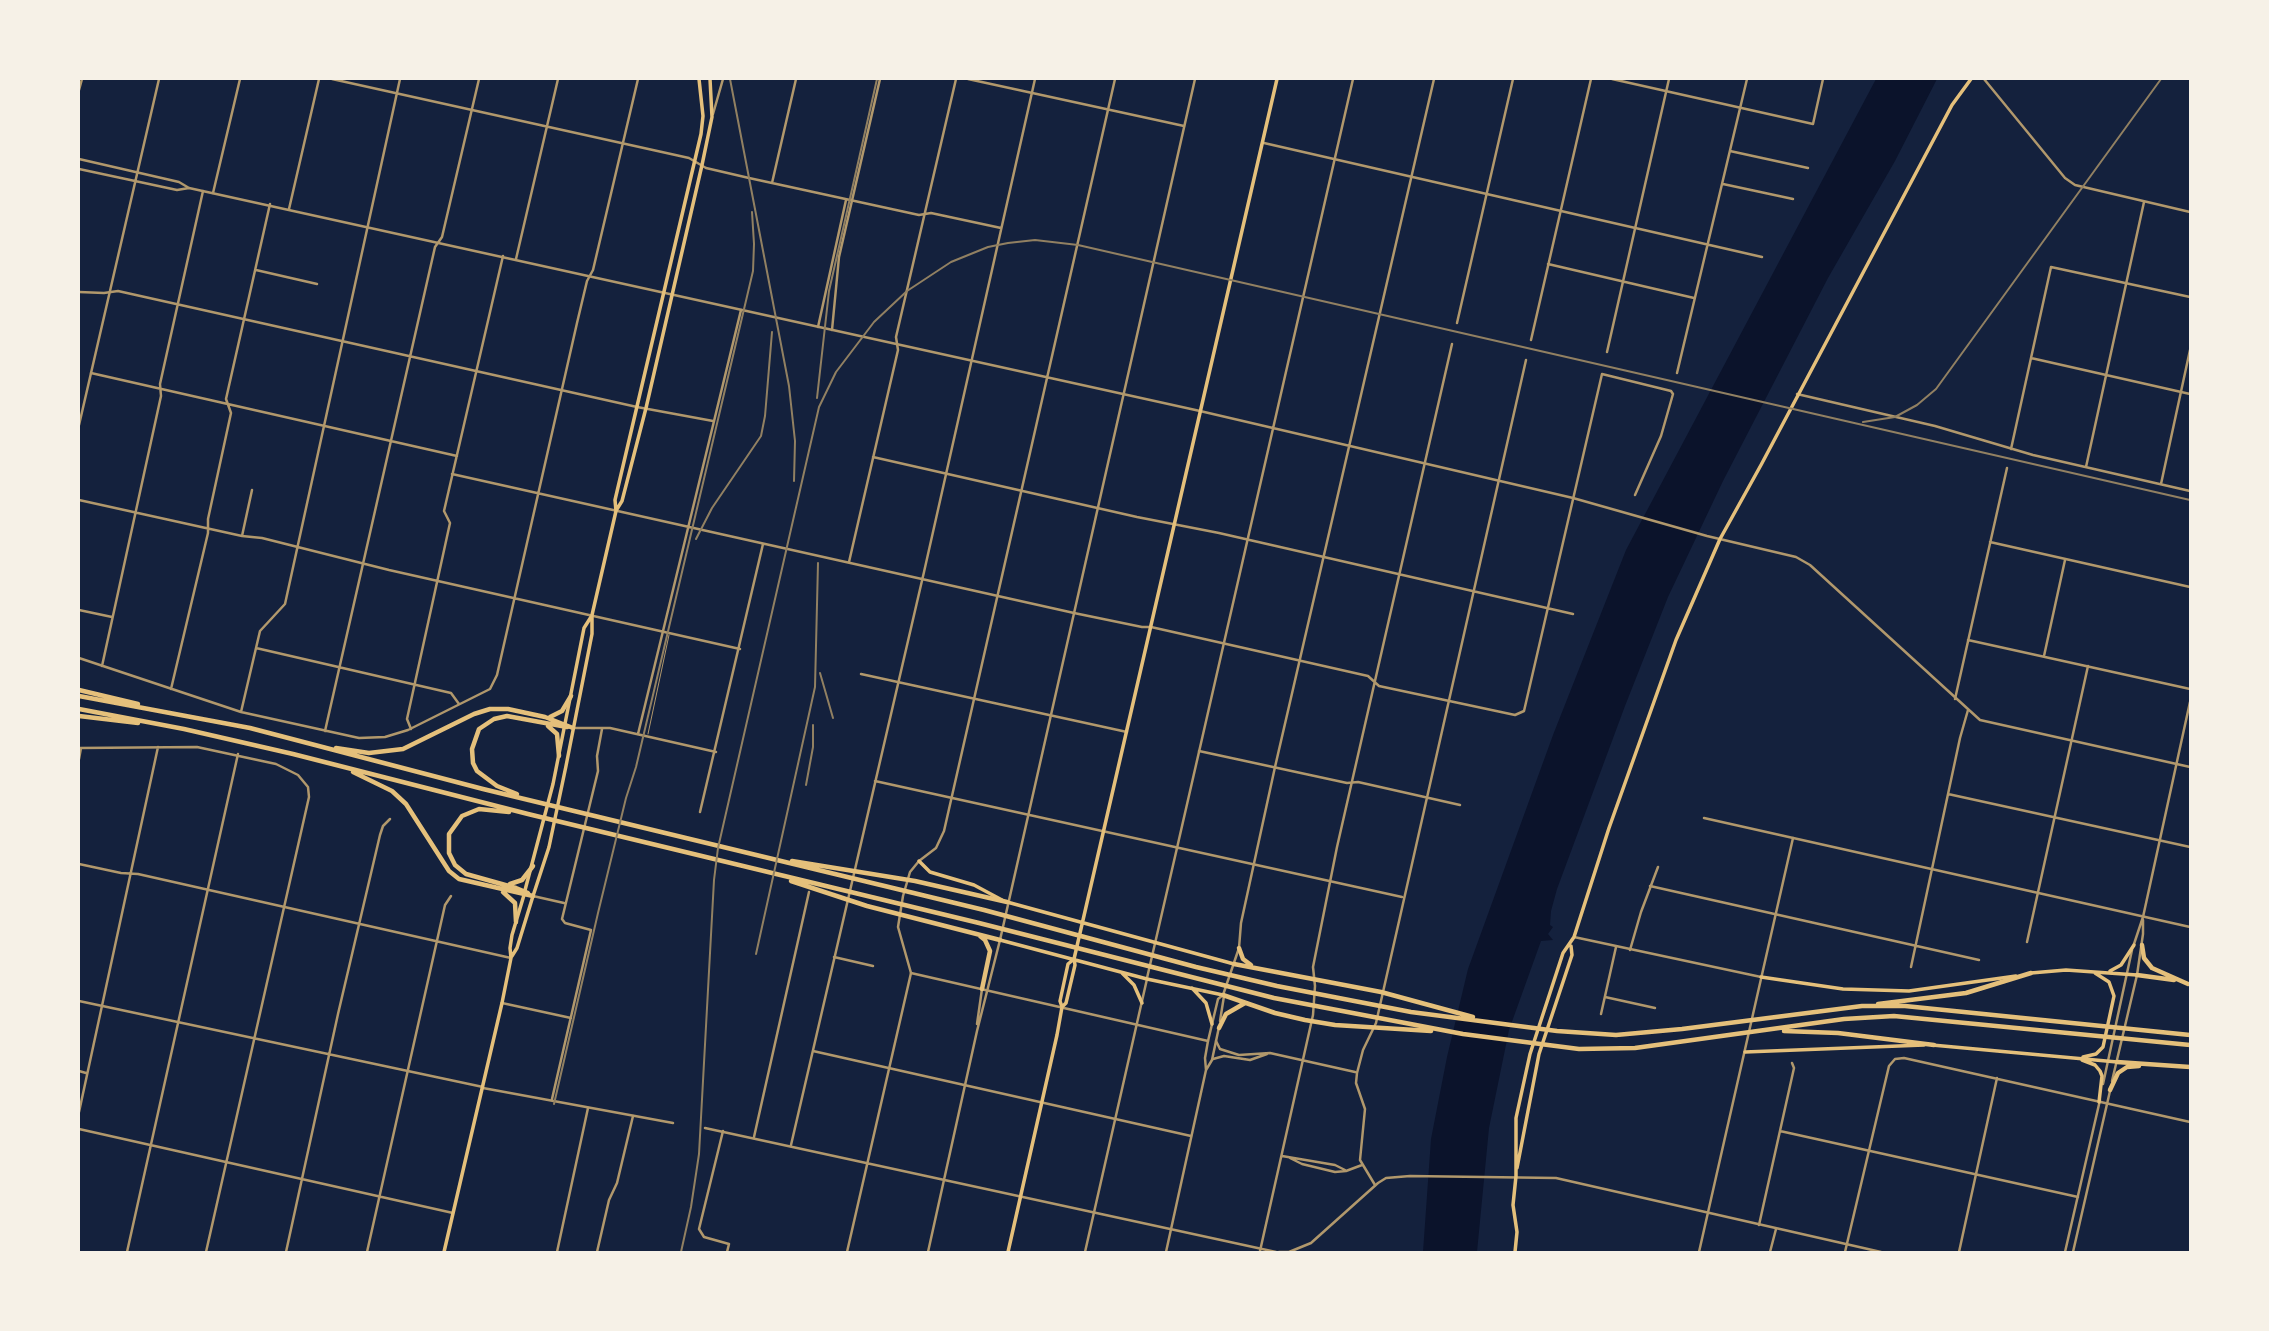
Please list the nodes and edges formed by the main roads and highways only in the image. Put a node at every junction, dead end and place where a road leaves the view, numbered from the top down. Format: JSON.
{"nodes":[{"id":1,"x":710,"y":79,"type":"edge"},
{"id":2,"x":1277,"y":79,"type":"edge"},
{"id":3,"x":1971,"y":79,"type":"edge"},
{"id":4,"x":699,"y":80,"type":"edge"},
{"id":5,"x":615,"y":511,"type":"junction"},
{"id":6,"x":592,"y":615,"type":"junction"},
{"id":7,"x":79,"y":690,"type":"edge"},
{"id":8,"x":79,"y":696,"type":"edge"},
{"id":9,"x":571,"y":696,"type":"junction"},
{"id":10,"x":79,"y":709,"type":"edge"},
{"id":11,"x":79,"y":716,"type":"edge"},
{"id":12,"x":193,"y":717,"type":"junction"},
{"id":13,"x":545,"y":718,"type":"junction"},
{"id":14,"x":544,"y":724,"type":"junction"},
{"id":15,"x":565,"y":726,"type":"junction"},
{"id":16,"x":573,"y":728,"type":"junction"},
{"id":17,"x":184,"y":729,"type":"junction"},
{"id":18,"x":315,"y":744,"type":"junction"},
{"id":19,"x":559,"y":756,"type":"junction"},
{"id":20,"x":333,"y":764,"type":"junction"},
{"id":21,"x":531,"y":800,"type":"junction"},
{"id":22,"x":528,"y":814,"type":"junction"},
{"id":23,"x":765,"y":857,"type":"junction"},
{"id":24,"x":919,"y":860,"type":"road end"},
{"id":25,"x":533,"y":866,"type":"junction"},
{"id":26,"x":760,"y":871,"type":"junction"},
{"id":27,"x":501,"y":884,"type":"junction"},
{"id":28,"x":485,"y":887,"type":"junction"},
{"id":29,"x":525,"y":893,"type":"junction"},
{"id":30,"x":534,"y":896,"type":"junction"},
{"id":31,"x":1007,"y":902,"type":"junction"},
{"id":32,"x":516,"y":922,"type":"junction"},
{"id":33,"x":1082,"y":924,"type":"junction"},
{"id":34,"x":979,"y":935,"type":"junction"},
{"id":35,"x":1000,"y":940,"type":"joint"},
{"id":36,"x":1571,"y":944,"type":"junction"},
{"id":37,"x":2134,"y":945,"type":"road end"},
{"id":38,"x":2142,"y":946,"type":"road end"},
{"id":39,"x":1239,"y":948,"type":"road end"},
{"id":40,"x":511,"y":958,"type":"junction"},
{"id":41,"x":1074,"y":959,"type":"junction"},
{"id":42,"x":1234,"y":964,"type":"joint"},
{"id":43,"x":1258,"y":968,"type":"junction"},
{"id":44,"x":1120,"y":971,"type":"junction"},
{"id":45,"x":2091,"y":972,"type":"junction"},
{"id":46,"x":2031,"y":973,"type":"junction"},
{"id":47,"x":2137,"y":975,"type":"joint"},
{"id":48,"x":1761,"y":977,"type":"road end"},
{"id":49,"x":2189,"y":984,"type":"edge"},
{"id":50,"x":1190,"y":987,"type":"junction"},
{"id":51,"x":985,"y":990,"type":"road end"},
{"id":52,"x":1223,"y":995,"type":"joint"},
{"id":53,"x":1246,"y":1002,"type":"junction"},
{"id":54,"x":1142,"y":1003,"type":"road end"},
{"id":55,"x":1862,"y":1006,"type":"junction"},
{"id":56,"x":1490,"y":1022,"type":"junction"},
{"id":57,"x":1212,"y":1024,"type":"road end"},
{"id":58,"x":1219,"y":1028,"type":"road end"},
{"id":59,"x":1769,"y":1030,"type":"junction"},
{"id":60,"x":1463,"y":1034,"type":"junction"},
{"id":61,"x":2190,"y":1035,"type":"edge"},
{"id":62,"x":1934,"y":1045,"type":"junction"},
{"id":63,"x":2190,"y":1045,"type":"edge"},
{"id":64,"x":1745,"y":1052,"type":"road end"},
{"id":65,"x":2077,"y":1058,"type":"junction"},
{"id":66,"x":2117,"y":1062,"type":"joint"},
{"id":67,"x":2156,"y":1066,"type":"junction"},
{"id":68,"x":2190,"y":1067,"type":"edge"},
{"id":69,"x":2110,"y":1090,"type":"road end"},
{"id":70,"x":2099,"y":1101,"type":"road end"},
{"id":71,"x":1516,"y":1177,"type":"junction"},
{"id":72,"x":444,"y":1252,"type":"edge"},
{"id":73,"x":1008,"y":1252,"type":"edge"},
{"id":74,"x":1515,"y":1252,"type":"edge"}],
"edges":[{"from":1,"to":5,"type":"main road"},
{"from":2,"to":33,"type":"main road"},
{"from":3,"to":36,"type":"main road"},
{"from":4,"to":5,"type":"main road"},
{"from":5,"to":6,"type":"main road"},
{"from":6,"to":9,"type":"main road"},
{"from":6,"to":16,"type":"main road"},
{"from":7,"to":12,"type":"highway"},
{"from":8,"to":12,"type":"highway"},
{"from":9,"to":13,"type":"highway"},
{"from":9,"to":15,"type":"main road"},
{"from":10,"to":17,"type":"highway"},
{"from":11,"to":17,"type":"highway"},
{"from":12,"to":18,"type":"highway"},
{"from":13,"to":15,"type":"highway"},
{"from":13,"to":18,"type":"highway"},
{"from":14,"to":15,"type":"highway"},
{"from":14,"to":19,"type":"highway"},
{"from":14,"to":21,"type":"highway"},
{"from":15,"to":16,"type":"highway"},
{"from":15,"to":19,"type":"main road"},
{"from":16,"to":30,"type":"main road"},
{"from":17,"to":20,"type":"highway"},
{"from":18,"to":21,"type":"highway"},
{"from":19,"to":25,"type":"main road"},
{"from":20,"to":22,"type":"highway"},
{"from":20,"to":28,"type":"highway"},
{"from":21,"to":23,"type":"highway"},
{"from":22,"to":26,"type":"highway"},
{"from":22,"to":27,"type":"highway"},
{"from":23,"to":31,"type":"highway"},
{"from":23,"to":56,"type":"highway"},
{"from":24,"to":31,"type":"main road"},
{"from":25,"to":27,"type":"highway"},
{"from":25,"to":29,"type":"main road"},
{"from":26,"to":34,"type":"highway"},
{"from":26,"to":60,"type":"highway"},
{"from":27,"to":29,"type":"highway"},
{"from":28,"to":29,"type":"highway"},
{"from":28,"to":32,"type":"highway"},
{"from":29,"to":30,"type":"highway"},
{"from":29,"to":32,"type":"main road"},
{"from":30,"to":40,"type":"main road"},
{"from":31,"to":33,"type":"main road"},
{"from":32,"to":40,"type":"main road"},
{"from":33,"to":41,"type":"main road"},
{"from":33,"to":42,"type":"main road"},
{"from":34,"to":35,"type":"highway"},
{"from":34,"to":51,"type":"highway"},
{"from":35,"to":41,"type":"main road"},
{"from":36,"to":71,"type":"main road"},
{"from":36,"to":71,"type":"main road"},
{"from":37,"to":45,"type":"main road"},
{"from":38,"to":49,"type":"highway"},
{"from":39,"to":43,"type":"highway"},
{"from":40,"to":72,"type":"main road"},
{"from":41,"to":44,"type":"main road"},
{"from":41,"to":73,"type":"main road"},
{"from":42,"to":43,"type":"highway"},
{"from":43,"to":56,"type":"highway"},
{"from":44,"to":50,"type":"main road"},
{"from":44,"to":54,"type":"main road"},
{"from":45,"to":46,"type":"main road"},
{"from":45,"to":47,"type":"main road"},
{"from":45,"to":65,"type":"main road"},
{"from":46,"to":48,"type":"main road"},
{"from":46,"to":55,"type":"highway"},
{"from":47,"to":49,"type":"highway"},
{"from":50,"to":52,"type":"main road"},
{"from":50,"to":57,"type":"main road"},
{"from":52,"to":53,"type":"highway"},
{"from":53,"to":58,"type":"highway"},
{"from":53,"to":60,"type":"highway"},
{"from":55,"to":56,"type":"highway"},
{"from":55,"to":61,"type":"highway"},
{"from":59,"to":60,"type":"highway"},
{"from":59,"to":62,"type":"highway"},
{"from":59,"to":63,"type":"highway"},
{"from":62,"to":64,"type":"main road"},
{"from":62,"to":65,"type":"main road"},
{"from":65,"to":66,"type":"main road"},
{"from":65,"to":70,"type":"main road"},
{"from":66,"to":67,"type":"highway"},
{"from":67,"to":68,"type":"highway"},
{"from":67,"to":69,"type":"highway"},
{"from":71,"to":74,"type":"main road"}]}
